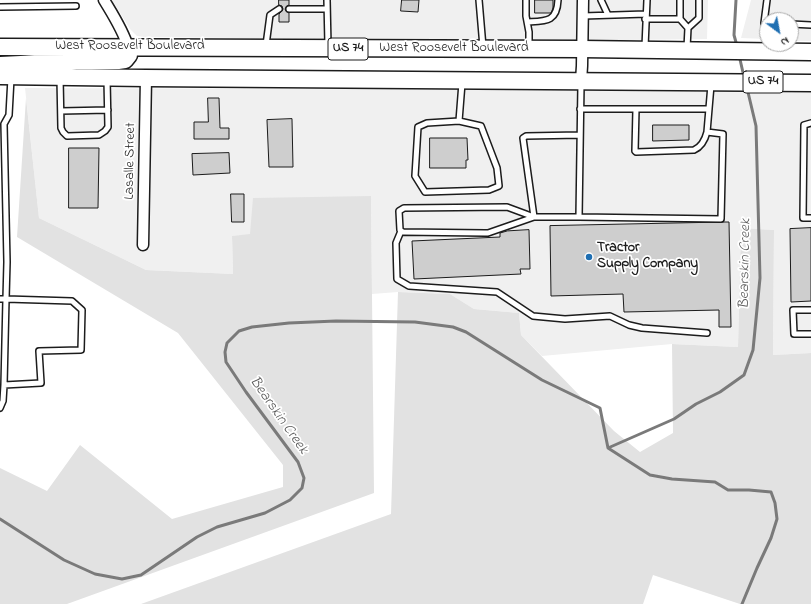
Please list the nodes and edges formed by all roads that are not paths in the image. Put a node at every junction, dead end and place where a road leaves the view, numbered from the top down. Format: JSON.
{"nodes":[{"id":1,"x":105,"y":0,"type":"edge"},
{"id":2,"x":327,"y":0,"type":"edge"},
{"id":3,"x":478,"y":0,"type":"edge"},
{"id":4,"x":526,"y":0,"type":"edge"},
{"id":5,"x":558,"y":0,"type":"edge"},
{"id":6,"x":583,"y":0,"type":"edge"},
{"id":7,"x":601,"y":0,"type":"edge"},
{"id":8,"x":647,"y":0,"type":"edge"},
{"id":9,"x":680,"y":0,"type":"edge"},
{"id":10,"x":699,"y":0,"type":"edge"},
{"id":11,"x":767,"y":0,"type":"edge"},
{"id":12,"x":76,"y":6,"type":"dead end"},
{"id":13,"x":0,"y":7,"type":"edge"},
{"id":14,"x":279,"y":9,"type":"dead end"},
{"id":15,"x":289,"y":9,"type":"dead end"},
{"id":16,"x":327,"y":9,"type":"junction"},
{"id":17,"x":765,"y":12,"type":"edge"},
{"id":18,"x":608,"y":15,"type":"junction"},
{"id":19,"x":583,"y":16,"type":"junction"},
{"id":20,"x":646,"y":16,"type":"junction"},
{"id":21,"x":680,"y":19,"type":"junction"},
{"id":22,"x":528,"y":22,"type":"junction"},
{"id":23,"x":799,"y":24,"type":"edge"},
{"id":24,"x":811,"y":25,"type":"edge"},
{"id":25,"x":688,"y":28,"type":"junction"},
{"id":26,"x":0,"y":47,"type":"edge"},
{"id":27,"x":41,"y":47,"type":"junction"},
{"id":28,"x":128,"y":47,"type":"junction"},
{"id":29,"x":265,"y":48,"type":"junction"},
{"id":30,"x":328,"y":48,"type":"junction"},
{"id":31,"x":483,"y":49,"type":"junction"},
{"id":32,"x":529,"y":49,"type":"junction"},
{"id":33,"x":582,"y":49,"type":"junction"},
{"id":34,"x":645,"y":50,"type":"junction"},
{"id":35,"x":691,"y":51,"type":"junction"},
{"id":36,"x":806,"y":52,"type":"edge"},
{"id":37,"x":0,"y":56,"type":"edge"},
{"id":38,"x":4,"y":73,"type":"edge"},
{"id":39,"x":60,"y":77,"type":"junction"},
{"id":40,"x":108,"y":78,"type":"junction"},
{"id":41,"x":146,"y":78,"type":"junction"},
{"id":42,"x":462,"y":80,"type":"junction"},
{"id":43,"x":581,"y":81,"type":"junction"},
{"id":44,"x":713,"y":82,"type":"junction"},
{"id":45,"x":811,"y":83,"type":"edge"},
{"id":46,"x":580,"y":109,"type":"junction"},
{"id":47,"x":636,"y":109,"type":"junction"},
{"id":48,"x":709,"y":109,"type":"junction"},
{"id":49,"x":108,"y":110,"type":"junction"},
{"id":50,"x":61,"y":111,"type":"junction"},
{"id":51,"x":2,"y":121,"type":"edge"},
{"id":52,"x":459,"y":121,"type":"junction"},
{"id":53,"x":811,"y":123,"type":"edge"},
{"id":54,"x":707,"y":132,"type":"junction"},
{"id":55,"x":580,"y":135,"type":"junction"},
{"id":56,"x":534,"y":217,"type":"junction"},
{"id":57,"x":579,"y":217,"type":"junction"},
{"id":58,"x":811,"y":218,"type":"edge"},
{"id":59,"x":401,"y":232,"type":"junction"},
{"id":60,"x":144,"y":245,"type":"dead end"},
{"id":61,"x":0,"y":299,"type":"edge"},
{"id":62,"x":6,"y":299,"type":"junction"},
{"id":63,"x":811,"y":310,"type":"edge"},
{"id":64,"x":707,"y":333,"type":"dead end"},
{"id":65,"x":811,"y":334,"type":"edge"},
{"id":66,"x":4,"y":384,"type":"junction"},
{"id":67,"x":0,"y":408,"type":"edge"}],
"edges":[{"from":1,"to":28,"type":"street"},
{"from":2,"to":16,"type":"lane"},
{"from":3,"to":31,"type":"lane"},
{"from":4,"to":22,"type":"lane"},
{"from":5,"to":22,"type":"lane"},
{"from":6,"to":19,"type":"street"},
{"from":7,"to":18,"type":"lane"},
{"from":8,"to":20,"type":"lane"},
{"from":9,"to":21,"type":"lane"},
{"from":10,"to":25,"type":"lane"},
{"from":11,"to":17,"type":"lane"},
{"from":12,"to":13,"type":"lane"},
{"from":14,"to":29,"type":"lane"},
{"from":15,"to":16,"type":"lane"},
{"from":16,"to":30,"type":"lane"},
{"from":18,"to":19,"type":"lane"},
{"from":18,"to":20,"type":"lane"},
{"from":19,"to":33,"type":"street"},
{"from":20,"to":21,"type":"lane"},
{"from":20,"to":34,"type":"lane"},
{"from":21,"to":25,"type":"lane"},
{"from":22,"to":32,"type":"lane"},
{"from":23,"to":24,"type":"lane"},
{"from":25,"to":35,"type":"lane"},
{"from":26,"to":27,"type":"highway","name":"West Roosevelt Boulevard","number":"US 74"},
{"from":27,"to":28,"type":"highway","name":"West Roosevelt Boulevard","number":"US 74"},
{"from":27,"to":37,"type":"highway"},
{"from":28,"to":29,"type":"highway","name":"West Roosevelt Boulevard","number":"US 74"},
{"from":28,"to":38,"type":"highway"},
{"from":29,"to":30,"type":"highway","name":"West Roosevelt Boulevard","number":"US 74"},
{"from":30,"to":31,"type":"highway","name":"West Roosevelt Boulevard","number":"US 74"},
{"from":31,"to":32,"type":"highway","name":"West Roosevelt Boulevard","number":"US 74"},
{"from":32,"to":33,"type":"highway","name":"West Roosevelt Boulevard","number":"US 74"},
{"from":33,"to":34,"type":"highway","name":"West Roosevelt Boulevard","number":"US 74"},
{"from":33,"to":43,"type":"street"},
{"from":34,"to":35,"type":"highway","name":"West Roosevelt Boulevard","number":"US 74"},
{"from":35,"to":36,"type":"highway","name":"West Roosevelt Boulevard","number":"US 74"},
{"from":38,"to":39,"type":"highway","number":"US 74"},
{"from":38,"to":51,"type":"lane"},
{"from":39,"to":40,"type":"highway","number":"US 74"},
{"from":39,"to":50,"type":"lane"},
{"from":40,"to":41,"type":"highway","number":"US 74"},
{"from":40,"to":49,"type":"lane"},
{"from":41,"to":42,"type":"highway","number":"US 74"},
{"from":41,"to":60,"type":"street","name":"Lasalle Street"},
{"from":42,"to":43,"type":"highway","number":"US 74"},
{"from":42,"to":52,"type":"lane"},
{"from":43,"to":44,"type":"highway","number":"US 74"},
{"from":43,"to":46,"type":"lane"},
{"from":44,"to":45,"type":"highway","number":"US 74"},
{"from":44,"to":48,"type":"lane"},
{"from":46,"to":47,"type":"lane"},
{"from":46,"to":55,"type":"lane"},
{"from":47,"to":48,"type":"lane"},
{"from":47,"to":54,"type":"lane"},
{"from":48,"to":54,"type":"lane"},
{"from":49,"to":50,"type":"lane"},
{"from":49,"to":50,"type":"lane"},
{"from":51,"to":62,"type":"lane"},
{"from":52,"to":52,"type":"lane"},
{"from":53,"to":58,"type":"lane"},
{"from":54,"to":57,"type":"lane"},
{"from":55,"to":56,"type":"lane"},
{"from":55,"to":57,"type":"lane"},
{"from":56,"to":57,"type":"lane"},
{"from":56,"to":59,"type":"lane"},
{"from":56,"to":59,"type":"lane"},
{"from":59,"to":64,"type":"lane"},
{"from":61,"to":62,"type":"lane"},
{"from":62,"to":66,"type":"lane"},
{"from":62,"to":66,"type":"lane"},
{"from":63,"to":65,"type":"lane"},
{"from":66,"to":67,"type":"lane"}]}
